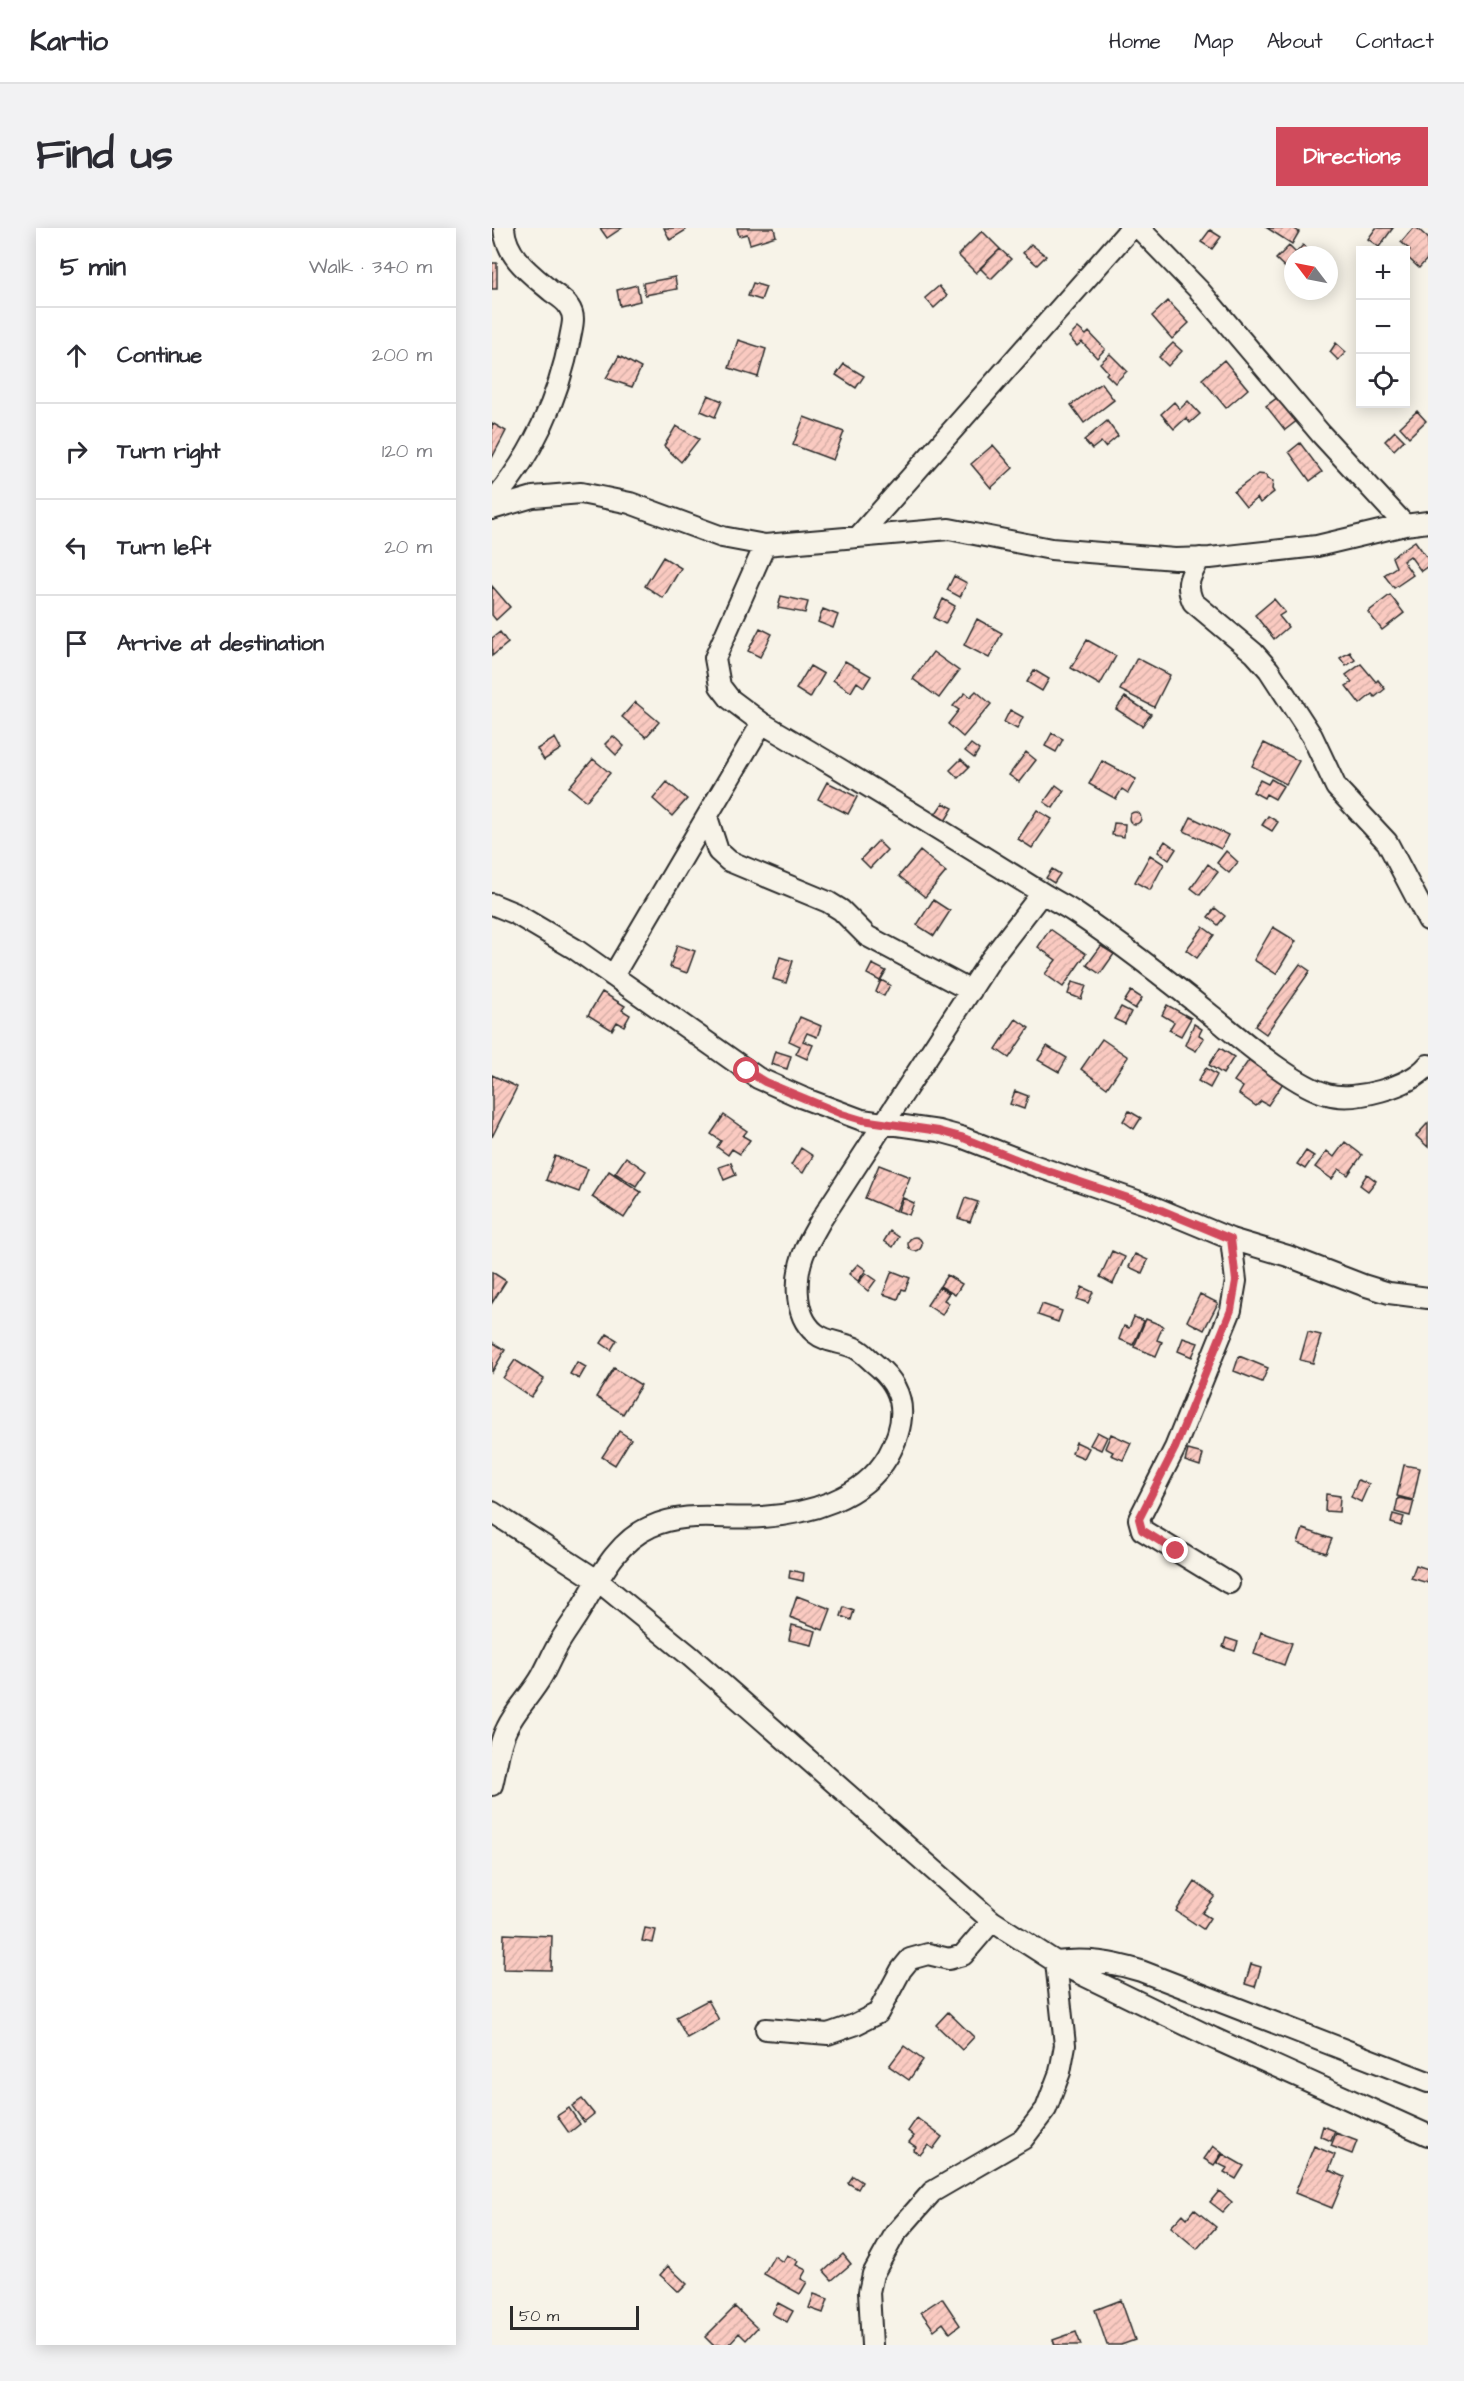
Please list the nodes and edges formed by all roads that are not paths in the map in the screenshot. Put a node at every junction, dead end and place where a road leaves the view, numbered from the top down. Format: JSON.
{"nodes":[{"id":1,"x":504,"y":228,"type":"edge"},
{"id":2,"x":1131,"y":228,"type":"edge"},
{"id":3,"x":1139,"y":228,"type":"edge"},
{"id":4,"x":492,"y":502,"type":"edge"},
{"id":5,"x":492,"y":508,"type":"edge"},
{"id":6,"x":1428,"y":522,"type":"edge"},
{"id":7,"x":1406,"y":525,"type":"junction"},
{"id":8,"x":858,"y":537,"type":"junction"},
{"id":9,"x":765,"y":545,"type":"junction"},
{"id":10,"x":1200,"y":558,"type":"junction"},
{"id":11,"x":762,"y":723,"type":"junction"},
{"id":12,"x":707,"y":817,"type":"junction"},
{"id":13,"x":1042,"y":892,"type":"junction"},
{"id":14,"x":492,"y":903,"type":"edge"},
{"id":15,"x":1428,"y":920,"type":"edge"},
{"id":16,"x":613,"y":976,"type":"junction"},
{"id":17,"x":970,"y":991,"type":"junction"},
{"id":18,"x":1428,"y":1065,"type":"edge"},
{"id":19,"x":884,"y":1123,"type":"junction"},
{"id":20,"x":1231,"y":1239,"type":"junction"},
{"id":21,"x":1428,"y":1298,"type":"edge"},
{"id":22,"x":492,"y":1512,"type":"edge"},
{"id":23,"x":597,"y":1580,"type":"junction"},
{"id":24,"x":1229,"y":1583,"type":"dead end"},
{"id":25,"x":492,"y":1785,"type":"edge"},
{"id":26,"x":992,"y":1921,"type":"junction"},
{"id":27,"x":1056,"y":1962,"type":"junction"},
{"id":28,"x":766,"y":2029,"type":"dead end"},
{"id":29,"x":1428,"y":2082,"type":"edge"},
{"id":30,"x":1428,"y":2135,"type":"edge"},
{"id":31,"x":872,"y":2345,"type":"edge"}],
"edges":[{"from":1,"to":4,"type":"street"},
{"from":2,"to":8,"type":"street"},
{"from":3,"to":7,"type":"street"},
{"from":5,"to":9,"type":"street"},
{"from":6,"to":7,"type":"street"},
{"from":7,"to":10,"type":"street"},
{"from":8,"to":9,"type":"street"},
{"from":8,"to":10,"type":"street"},
{"from":9,"to":11,"type":"street"},
{"from":10,"to":15,"type":"street"},
{"from":11,"to":12,"type":"street"},
{"from":11,"to":13,"type":"street"},
{"from":12,"to":16,"type":"street"},
{"from":12,"to":17,"type":"street"},
{"from":13,"to":17,"type":"street"},
{"from":13,"to":18,"type":"street"},
{"from":14,"to":16,"type":"street"},
{"from":16,"to":19,"type":"street"},
{"from":17,"to":19,"type":"street"},
{"from":19,"to":20,"type":"street"},
{"from":19,"to":23,"type":"street"},
{"from":20,"to":21,"type":"street"},
{"from":20,"to":24,"type":"street"},
{"from":22,"to":23,"type":"street"},
{"from":23,"to":25,"type":"street"},
{"from":23,"to":26,"type":"street"},
{"from":26,"to":27,"type":"street"},
{"from":26,"to":28,"type":"street"},
{"from":27,"to":29,"type":"street"},
{"from":27,"to":30,"type":"street"},
{"from":27,"to":31,"type":"street"}]}
